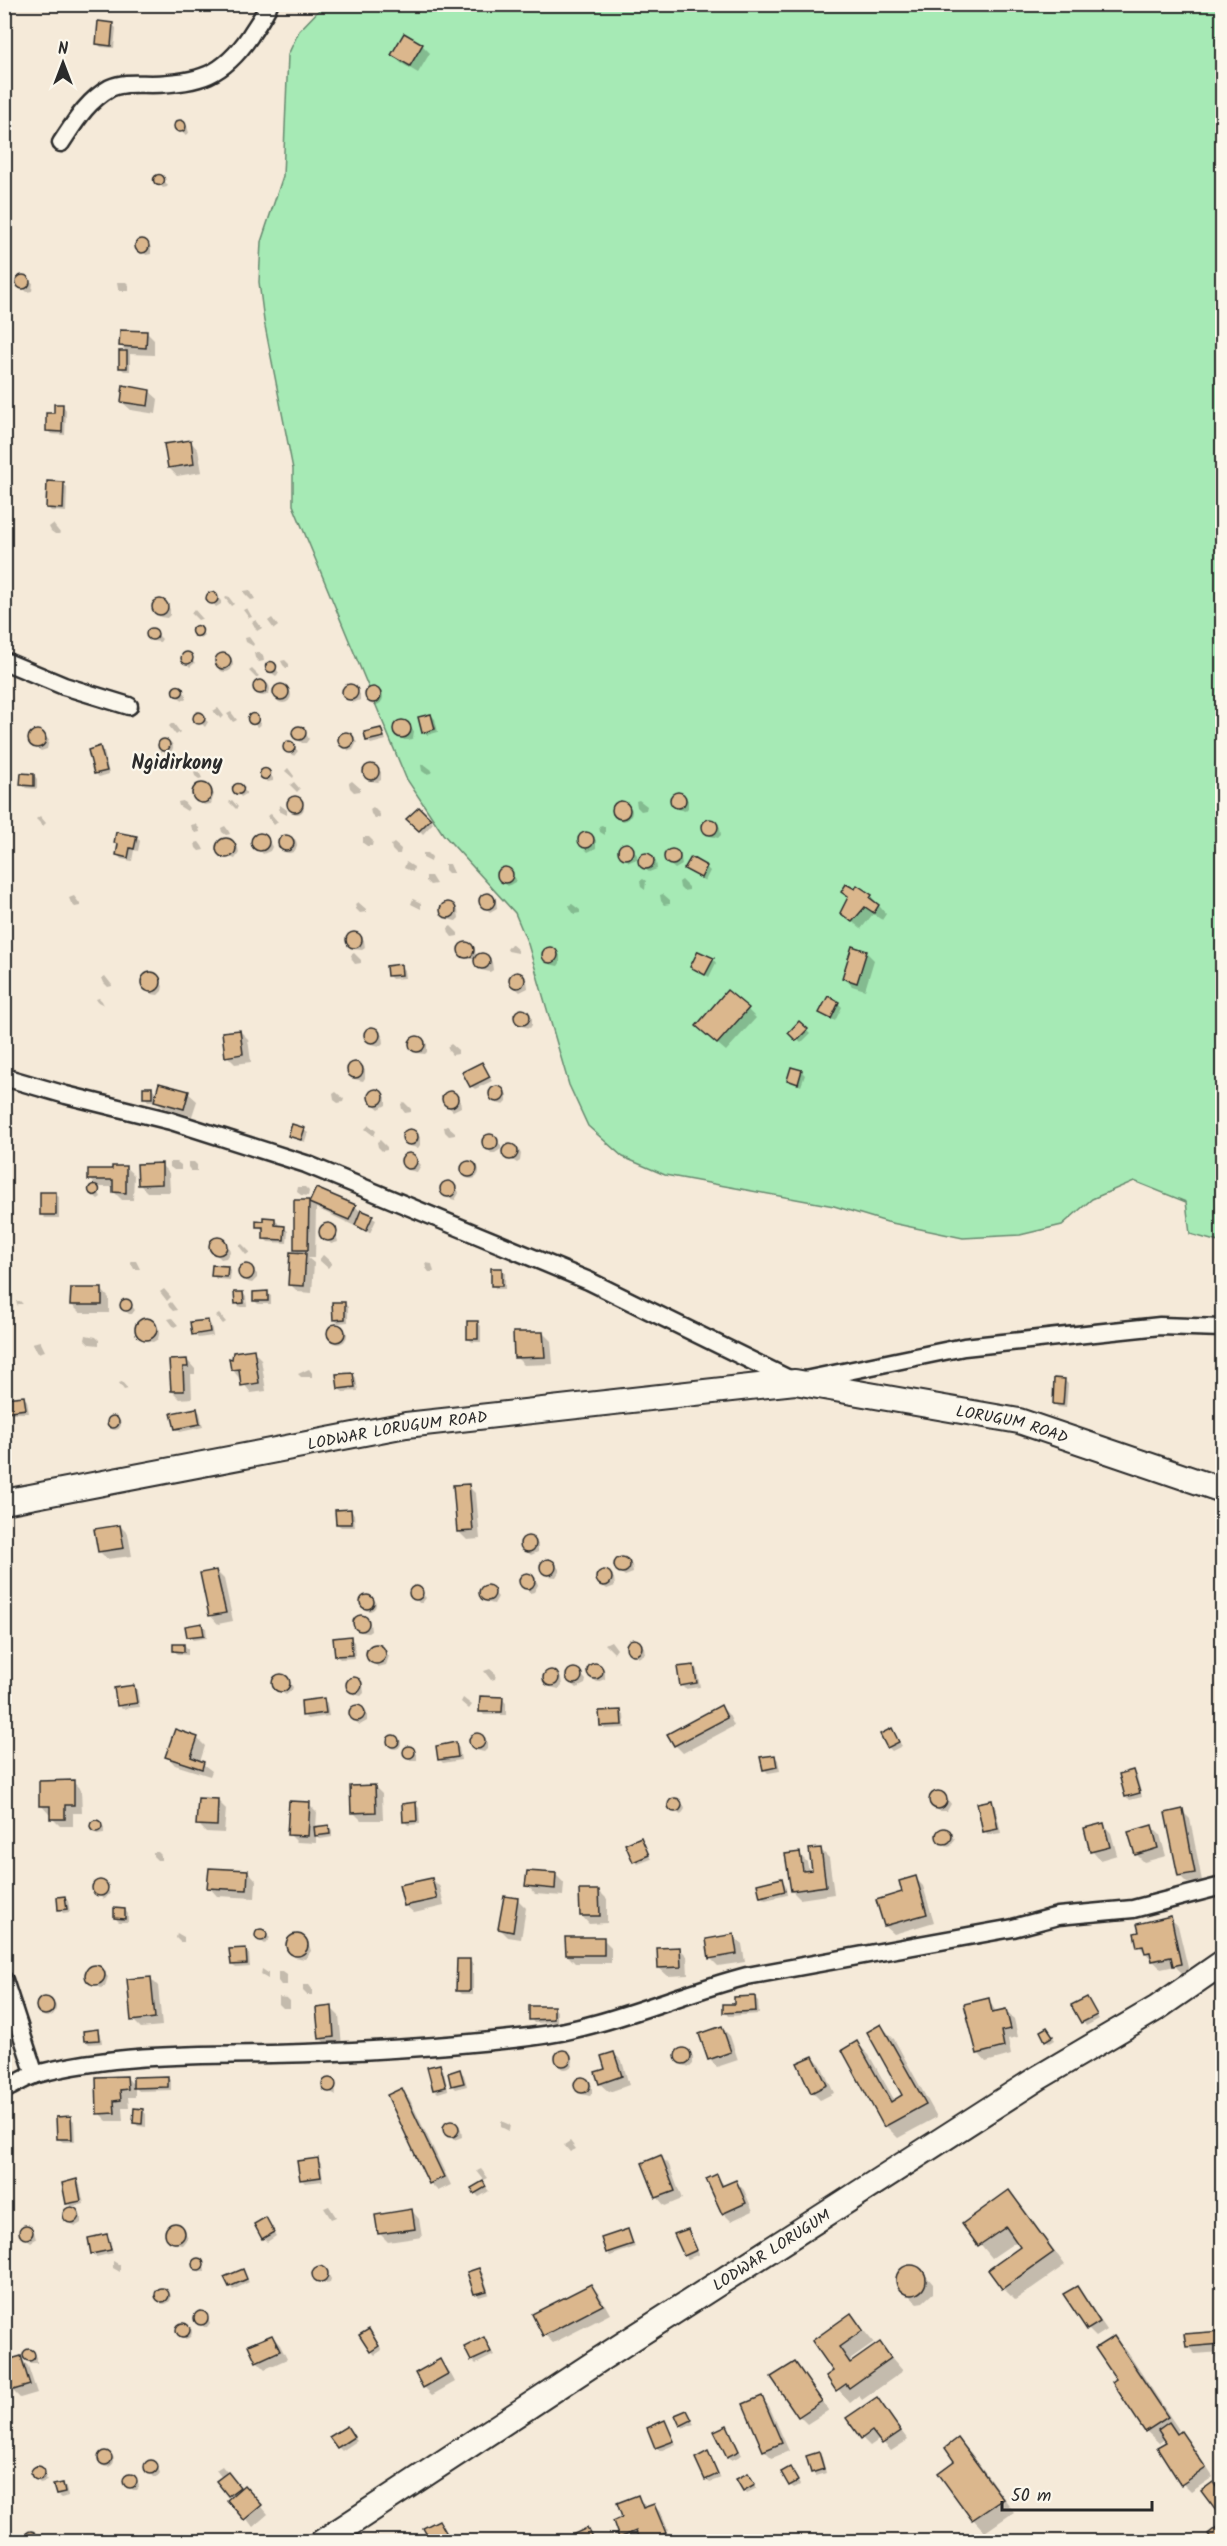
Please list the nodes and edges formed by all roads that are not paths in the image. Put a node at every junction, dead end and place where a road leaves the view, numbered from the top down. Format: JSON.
{"nodes":[{"id":1,"x":269,"y":4,"type":"edge"},
{"id":2,"x":61,"y":143,"type":"dead end"},
{"id":3,"x":5,"y":661,"type":"edge"},
{"id":4,"x":129,"y":706,"type":"dead end"},
{"id":5,"x":4,"y":1077,"type":"edge"},
{"id":6,"x":1222,"y":1328,"type":"edge"},
{"id":7,"x":795,"y":1382,"type":"junction"},
{"id":8,"x":1222,"y":1490,"type":"edge"},
{"id":9,"x":4,"y":1502,"type":"edge"},
{"id":10,"x":1222,"y":1886,"type":"edge"},
{"id":11,"x":1222,"y":1963,"type":"edge"},
{"id":12,"x":4,"y":1980,"type":"edge"},
{"id":13,"x":35,"y":2075,"type":"junction"},
{"id":14,"x":4,"y":2090,"type":"edge"},
{"id":15,"x":322,"y":2541,"type":"edge"}],
"edges":[{"from":1,"to":2,"type":"street"},
{"from":3,"to":4,"type":"street"},
{"from":5,"to":7,"type":"street"},
{"from":6,"to":7,"type":"street"},
{"from":7,"to":8,"type":"main road","name":"LORUGUM ROAD"},
{"from":7,"to":9,"type":"main road","name":"LODWAR LORUGUM ROAD"},
{"from":10,"to":13,"type":"street"},
{"from":11,"to":15,"type":"main road","name":"LODWAR LORUGUM"},
{"from":12,"to":13,"type":"street"},
{"from":13,"to":14,"type":"street"}]}
